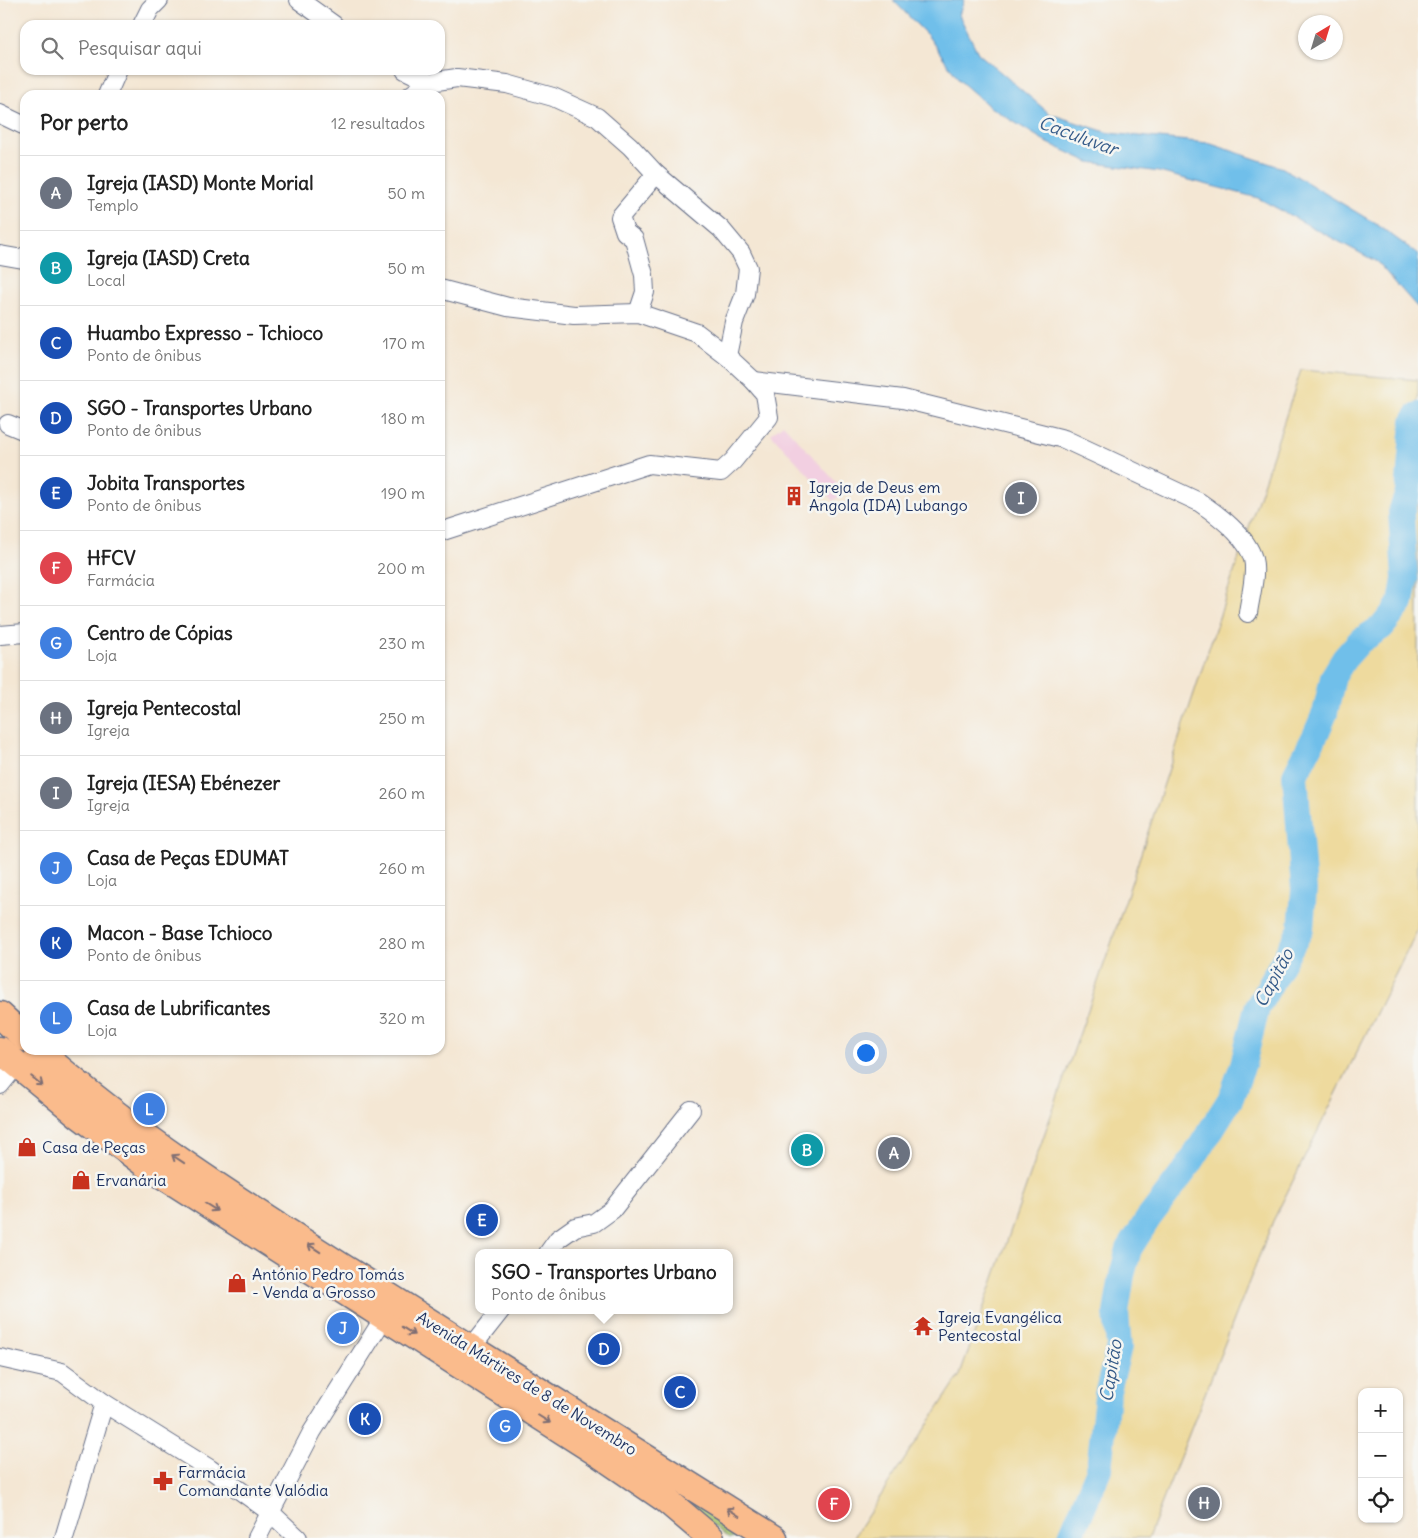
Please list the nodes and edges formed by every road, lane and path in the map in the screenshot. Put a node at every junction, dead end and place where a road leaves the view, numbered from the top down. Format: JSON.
{"nodes":[{"id":1,"x":159,"y":0,"type":"edge"},
{"id":2,"x":299,"y":0,"type":"edge"},
{"id":3,"x":144,"y":20,"type":"edge"},
{"id":4,"x":327,"y":20,"type":"edge"},
{"id":5,"x":116,"y":75,"type":"edge"},
{"id":6,"x":415,"y":75,"type":"edge"},
{"id":7,"x":430,"y":82,"type":"junction"},
{"id":8,"x":109,"y":90,"type":"edge"},
{"id":9,"x":418,"y":90,"type":"edge"},
{"id":10,"x":0,"y":114,"type":"edge"},
{"id":11,"x":20,"y":124,"type":"edge"},
{"id":12,"x":656,"y":174,"type":"junction"},
{"id":13,"x":0,"y":255,"type":"edge"},
{"id":14,"x":20,"y":258,"type":"edge"},
{"id":15,"x":445,"y":290,"type":"edge"},
{"id":16,"x":638,"y":313,"type":"junction"},
{"id":17,"x":727,"y":356,"type":"junction"},
{"id":18,"x":754,"y":381,"type":"junction"},
{"id":19,"x":8,"y":424,"type":"dead end"},
{"id":20,"x":20,"y":429,"type":"edge"},
{"id":21,"x":445,"y":530,"type":"edge"},
{"id":22,"x":1248,"y":613,"type":"dead end"},
{"id":23,"x":20,"y":634,"type":"edge"},
{"id":24,"x":0,"y":635,"type":"edge"},
{"id":25,"x":0,"y":1015,"type":"edge"},
{"id":26,"x":20,"y":1033,"type":"edge"},
{"id":27,"x":44,"y":1055,"type":"edge"},
{"id":28,"x":8,"y":1057,"type":"edge"},
{"id":29,"x":0,"y":1085,"type":"edge"},
{"id":30,"x":690,"y":1110,"type":"dead end"},
{"id":31,"x":551,"y":1249,"type":"edge"},
{"id":32,"x":498,"y":1314,"type":"edge"},
{"id":33,"x":385,"y":1316,"type":"junction"},
{"id":34,"x":470,"y":1348,"type":"junction"},
{"id":35,"x":0,"y":1358,"type":"edge"},
{"id":36,"x":104,"y":1403,"type":"junction"},
{"id":37,"x":270,"y":1512,"type":"junction"},
{"id":38,"x":64,"y":1538,"type":"edge"},
{"id":39,"x":257,"y":1538,"type":"edge"},
{"id":40,"x":298,"y":1538,"type":"edge"},
{"id":41,"x":710,"y":1538,"type":"edge"},
{"id":42,"x":774,"y":1538,"type":"edge"}],
"edges":[{"from":1,"to":3,"type":"street"},
{"from":2,"to":4,"type":"street"},
{"from":5,"to":8,"type":"street"},
{"from":6,"to":7,"type":"street"},
{"from":7,"to":9,"type":"street"},
{"from":7,"to":12,"type":"street"},
{"from":10,"to":11,"type":"street"},
{"from":12,"to":16,"type":"street"},
{"from":12,"to":17,"type":"street"},
{"from":13,"to":14,"type":"street"},
{"from":15,"to":16,"type":"street"},
{"from":16,"to":17,"type":"street"},
{"from":17,"to":18,"type":"street"},
{"from":18,"to":21,"type":"street"},
{"from":18,"to":22,"type":"street"},
{"from":19,"to":20,"type":"street"},
{"from":23,"to":24,"type":"street"},
{"from":25,"to":26,"type":"main road"},
{"from":34,"to":27,"type":"main road","name":"Avenida Mártires de 8 de Novembro","one_way":true},
{"from":28,"to":29,"type":"street"},
{"from":28,"to":33,"type":"main road","name":"Avenida Mártires de 8 de Novembro","one_way":true},
{"from":30,"to":31,"type":"street"},
{"from":32,"to":34,"type":"street"},
{"from":33,"to":37,"type":"street"},
{"from":33,"to":41,"type":"main road","name":"Avenida Mártires de 8 de Novembro","one_way":true},
{"from":42,"to":34,"type":"main road","name":"Avenida Mártires de 8 de Novembro","one_way":true},
{"from":35,"to":36,"type":"street"},
{"from":36,"to":37,"type":"street"},
{"from":36,"to":38,"type":"street"},
{"from":37,"to":39,"type":"street"},
{"from":37,"to":40,"type":"street"}]}
